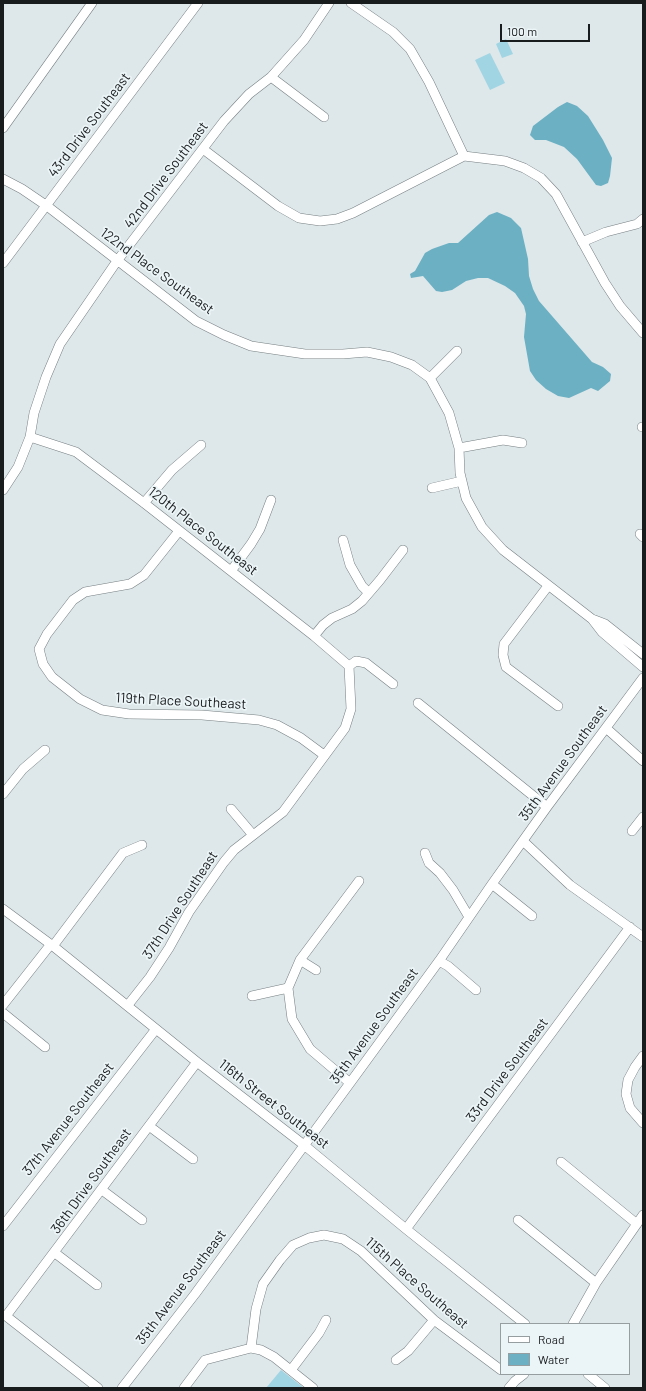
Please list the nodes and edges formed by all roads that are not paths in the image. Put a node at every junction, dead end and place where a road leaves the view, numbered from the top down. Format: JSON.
{"nodes":[{"id":1,"x":92,"y":3,"type":"edge"},
{"id":2,"x":198,"y":3,"type":"edge"},
{"id":3,"x":329,"y":3,"type":"edge"},
{"id":4,"x":351,"y":3,"type":"edge"},
{"id":5,"x":271,"y":77,"type":"junction"},
{"id":6,"x":324,"y":117,"type":"dead end"},
{"id":7,"x":3,"y":128,"type":"edge"},
{"id":8,"x":203,"y":150,"type":"junction"},
{"id":9,"x":464,"y":156,"type":"junction"},
{"id":10,"x":3,"y":179,"type":"edge"},
{"id":11,"x":47,"y":206,"type":"junction"},
{"id":12,"x":643,"y":219,"type":"edge"},
{"id":13,"x":582,"y":242,"type":"junction"},
{"id":14,"x":117,"y":261,"type":"junction"},
{"id":15,"x":3,"y":264,"type":"edge"},
{"id":16,"x":643,"y":332,"type":"edge"},
{"id":17,"x":457,"y":351,"type":"dead end"},
{"id":18,"x":430,"y":378,"type":"junction"},
{"id":19,"x":30,"y":437,"type":"junction"},
{"id":20,"x":522,"y":443,"type":"dead end"},
{"id":21,"x":201,"y":446,"type":"dead end"},
{"id":22,"x":459,"y":448,"type":"junction"},
{"id":23,"x":462,"y":481,"type":"junction"},
{"id":24,"x":432,"y":488,"type":"dead end"},
{"id":25,"x":3,"y":490,"type":"edge"},
{"id":26,"x":270,"y":500,"type":"dead end"},
{"id":27,"x":144,"y":503,"type":"junction"},
{"id":28,"x":178,"y":531,"type":"junction"},
{"id":29,"x":343,"y":540,"type":"dead end"},
{"id":30,"x":403,"y":550,"type":"dead end"},
{"id":31,"x":231,"y":571,"type":"junction"},
{"id":32,"x":548,"y":586,"type":"junction"},
{"id":33,"x":369,"y":593,"type":"junction"},
{"id":34,"x":592,"y":619,"type":"junction"},
{"id":35,"x":314,"y":636,"type":"junction"},
{"id":36,"x":643,"y":654,"type":"edge"},
{"id":37,"x":349,"y":666,"type":"junction"},
{"id":38,"x":643,"y":667,"type":"edge"},
{"id":39,"x":643,"y":678,"type":"edge"},
{"id":40,"x":393,"y":684,"type":"dead end"},
{"id":41,"x":418,"y":702,"type":"dead end"},
{"id":42,"x":558,"y":706,"type":"dead end"},
{"id":43,"x":606,"y":728,"type":"junction"},
{"id":44,"x":44,"y":750,"type":"dead end"},
{"id":45,"x":324,"y":755,"type":"junction"},
{"id":46,"x":643,"y":761,"type":"edge"},
{"id":47,"x":3,"y":794,"type":"edge"},
{"id":48,"x":548,"y":807,"type":"junction"},
{"id":49,"x":231,"y":809,"type":"dead end"},
{"id":50,"x":643,"y":817,"type":"edge"},
{"id":51,"x":632,"y":831,"type":"dead end"},
{"id":52,"x":253,"y":835,"type":"junction"},
{"id":53,"x":523,"y":841,"type":"junction"},
{"id":54,"x":142,"y":845,"type":"dead end"},
{"id":55,"x":425,"y":853,"type":"dead end"},
{"id":56,"x":359,"y":881,"type":"dead end"},
{"id":57,"x":492,"y":884,"type":"junction"},
{"id":58,"x":4,"y":911,"type":"edge"},
{"id":59,"x":532,"y":916,"type":"dead end"},
{"id":60,"x":469,"y":917,"type":"junction"},
{"id":61,"x":630,"y":927,"type":"junction"},
{"id":62,"x":643,"y":937,"type":"edge"},
{"id":63,"x":52,"y":945,"type":"junction"},
{"id":64,"x":300,"y":960,"type":"junction"},
{"id":65,"x":439,"y":961,"type":"junction"},
{"id":66,"x":316,"y":970,"type":"dead end"},
{"id":67,"x":288,"y":988,"type":"junction"},
{"id":68,"x":476,"y":990,"type":"dead end"},
{"id":69,"x":252,"y":996,"type":"dead end"},
{"id":70,"x":3,"y":1005,"type":"edge"},
{"id":71,"x":128,"y":1005,"type":"junction"},
{"id":72,"x":3,"y":1013,"type":"edge"},
{"id":73,"x":156,"y":1029,"type":"junction"},
{"id":74,"x":45,"y":1047,"type":"dead end"},
{"id":75,"x":643,"y":1056,"type":"edge"},
{"id":76,"x":197,"y":1062,"type":"junction"},
{"id":77,"x":350,"y":1083,"type":"junction"},
{"id":78,"x":643,"y":1123,"type":"edge"},
{"id":79,"x":149,"y":1126,"type":"junction"},
{"id":80,"x":304,"y":1145,"type":"junction"},
{"id":81,"x":194,"y":1159,"type":"dead end"},
{"id":82,"x":560,"y":1162,"type":"dead end"},
{"id":83,"x":102,"y":1190,"type":"junction"},
{"id":84,"x":643,"y":1215,"type":"edge"},
{"id":85,"x":142,"y":1220,"type":"dead end"},
{"id":86,"x":518,"y":1220,"type":"dead end"},
{"id":87,"x":637,"y":1224,"type":"junction"},
{"id":88,"x":3,"y":1226,"type":"edge"},
{"id":89,"x":406,"y":1229,"type":"junction"},
{"id":90,"x":55,"y":1253,"type":"junction"},
{"id":91,"x":596,"y":1283,"type":"junction"},
{"id":92,"x":97,"y":1285,"type":"dead end"},
{"id":93,"x":326,"y":1320,"type":"dead end"},
{"id":94,"x":434,"y":1320,"type":"junction"},
{"id":95,"x":524,"y":1323,"type":"edge"},
{"id":96,"x":574,"y":1323,"type":"edge"},
{"id":97,"x":251,"y":1348,"type":"junction"},
{"id":98,"x":396,"y":1360,"type":"dead end"},
{"id":99,"x":500,"y":1369,"type":"edge"},
{"id":100,"x":291,"y":1370,"type":"junction"},
{"id":101,"x":507,"y":1375,"type":"edge"},
{"id":102,"x":523,"y":1375,"type":"edge"},
{"id":103,"x":589,"y":1375,"type":"edge"},
{"id":104,"x":512,"y":1384,"type":"edge"},
{"id":105,"x":98,"y":1388,"type":"edge"},
{"id":106,"x":122,"y":1388,"type":"edge"},
{"id":107,"x":184,"y":1388,"type":"edge"},
{"id":108,"x":313,"y":1388,"type":"edge"},
{"id":109,"x":605,"y":1388,"type":"edge"}],
"edges":[{"from":1,"to":7,"type":"street"},
{"from":2,"to":11,"type":"street","name":"43rd Drive Southeast"},
{"from":3,"to":5,"type":"street","name":"42nd Drive Southeast"},
{"from":4,"to":9,"type":"street"},
{"from":5,"to":6,"type":"street"},
{"from":5,"to":8,"type":"street","name":"42nd Drive Southeast"},
{"from":8,"to":9,"type":"street"},
{"from":8,"to":14,"type":"street","name":"42nd Drive Southeast"},
{"from":9,"to":13,"type":"street"},
{"from":10,"to":11,"type":"street","name":"122nd Place Southeast"},
{"from":11,"to":14,"type":"street","name":"122nd Place Southeast"},
{"from":11,"to":15,"type":"street","name":"43rd Drive Southeast"},
{"from":12,"to":13,"type":"street"},
{"from":13,"to":16,"type":"street"},
{"from":14,"to":18,"type":"street","name":"122nd Place Southeast"},
{"from":14,"to":19,"type":"street","name":"42nd Drive Southeast"},
{"from":17,"to":18,"type":"street"},
{"from":18,"to":22,"type":"street","name":"122nd Place Southeast"},
{"from":19,"to":25,"type":"street","name":"42nd Drive Southeast"},
{"from":19,"to":27,"type":"street","name":"120th Place Southeast"},
{"from":20,"to":22,"type":"street"},
{"from":21,"to":27,"type":"street"},
{"from":22,"to":23,"type":"street","name":"122nd Place Southeast"},
{"from":23,"to":24,"type":"street"},
{"from":23,"to":32,"type":"street","name":"122nd Place Southeast"},
{"from":26,"to":31,"type":"street"},
{"from":27,"to":28,"type":"street","name":"120th Place Southeast"},
{"from":28,"to":31,"type":"street","name":"120th Place Southeast"},
{"from":28,"to":45,"type":"street","name":"119th Place Southeast"},
{"from":29,"to":33,"type":"street"},
{"from":30,"to":33,"type":"street"},
{"from":31,"to":35,"type":"street","name":"120th Place Southeast"},
{"from":32,"to":34,"type":"street","name":"122nd Place Southeast"},
{"from":32,"to":42,"type":"street"},
{"from":33,"to":35,"type":"street"},
{"from":34,"to":36,"type":"street","name":"122nd Place Southeast"},
{"from":34,"to":38,"type":"street","name":"122nd Place Southeast"},
{"from":35,"to":37,"type":"street","name":"120th Place Southeast"},
{"from":37,"to":40,"type":"street"},
{"from":37,"to":45,"type":"street","name":"37th Drive Southeast"},
{"from":39,"to":43,"type":"street","name":"35th Avenue Southeast"},
{"from":41,"to":48,"type":"street"},
{"from":43,"to":46,"type":"street"},
{"from":43,"to":48,"type":"street","name":"35th Avenue Southeast"},
{"from":44,"to":47,"type":"street"},
{"from":45,"to":52,"type":"street","name":"37th Drive Southeast"},
{"from":48,"to":53,"type":"street","name":"35th Avenue Southeast"},
{"from":49,"to":52,"type":"street"},
{"from":50,"to":51,"type":"street"},
{"from":52,"to":71,"type":"street","name":"37th Drive Southeast"},
{"from":53,"to":57,"type":"street","name":"35th Avenue Southeast"},
{"from":53,"to":61,"type":"street"},
{"from":54,"to":63,"type":"street"},
{"from":55,"to":60,"type":"street"},
{"from":56,"to":64,"type":"street"},
{"from":57,"to":59,"type":"street"},
{"from":57,"to":60,"type":"street","name":"35th Avenue Southeast"},
{"from":58,"to":63,"type":"street","name":"116th Street Southeast"},
{"from":60,"to":65,"type":"street","name":"35th Avenue Southeast"},
{"from":61,"to":62,"type":"street"},
{"from":61,"to":89,"type":"street","name":"33rd Drive Southeast"},
{"from":63,"to":70,"type":"street"},
{"from":63,"to":71,"type":"street","name":"116th Street Southeast"},
{"from":64,"to":66,"type":"street"},
{"from":64,"to":67,"type":"street"},
{"from":65,"to":68,"type":"street"},
{"from":65,"to":77,"type":"street","name":"35th Avenue Southeast"},
{"from":67,"to":69,"type":"street"},
{"from":67,"to":77,"type":"street"},
{"from":71,"to":73,"type":"street","name":"116th Street Southeast"},
{"from":72,"to":74,"type":"street"},
{"from":73,"to":76,"type":"street","name":"116th Street Southeast"},
{"from":73,"to":88,"type":"street","name":"37th Avenue Southeast"},
{"from":75,"to":78,"type":"street"},
{"from":76,"to":79,"type":"street","name":"36th Drive Southeast"},
{"from":76,"to":80,"type":"street","name":"116th Street Southeast"},
{"from":77,"to":80,"type":"street","name":"35th Avenue Southeast"},
{"from":79,"to":81,"type":"street"},
{"from":79,"to":83,"type":"street","name":"36th Drive Southeast"},
{"from":80,"to":89,"type":"street","name":"116th Street Southeast"},
{"from":80,"to":106,"type":"street","name":"35th Avenue Southeast"},
{"from":82,"to":87,"type":"street"},
{"from":83,"to":85,"type":"street"},
{"from":83,"to":90,"type":"street","name":"36th Drive Southeast"},
{"from":84,"to":87,"type":"street"},
{"from":86,"to":91,"type":"street"},
{"from":87,"to":91,"type":"street"},
{"from":89,"to":95,"type":"street","name":"116th Street Southeast"},
{"from":90,"to":92,"type":"street"},
{"from":90,"to":105,"type":"street","name":"36th Drive Southeast"},
{"from":91,"to":96,"type":"street"},
{"from":93,"to":100,"type":"street"},
{"from":94,"to":97,"type":"street","name":"115th Place Southeast"},
{"from":94,"to":98,"type":"street"},
{"from":94,"to":99,"type":"street","name":"115th Place Southeast"},
{"from":97,"to":100,"type":"street"},
{"from":97,"to":107,"type":"street"},
{"from":100,"to":108,"type":"street"},
{"from":101,"to":104,"type":"street"},
{"from":102,"to":104,"type":"street"},
{"from":103,"to":109,"type":"street"}]}
